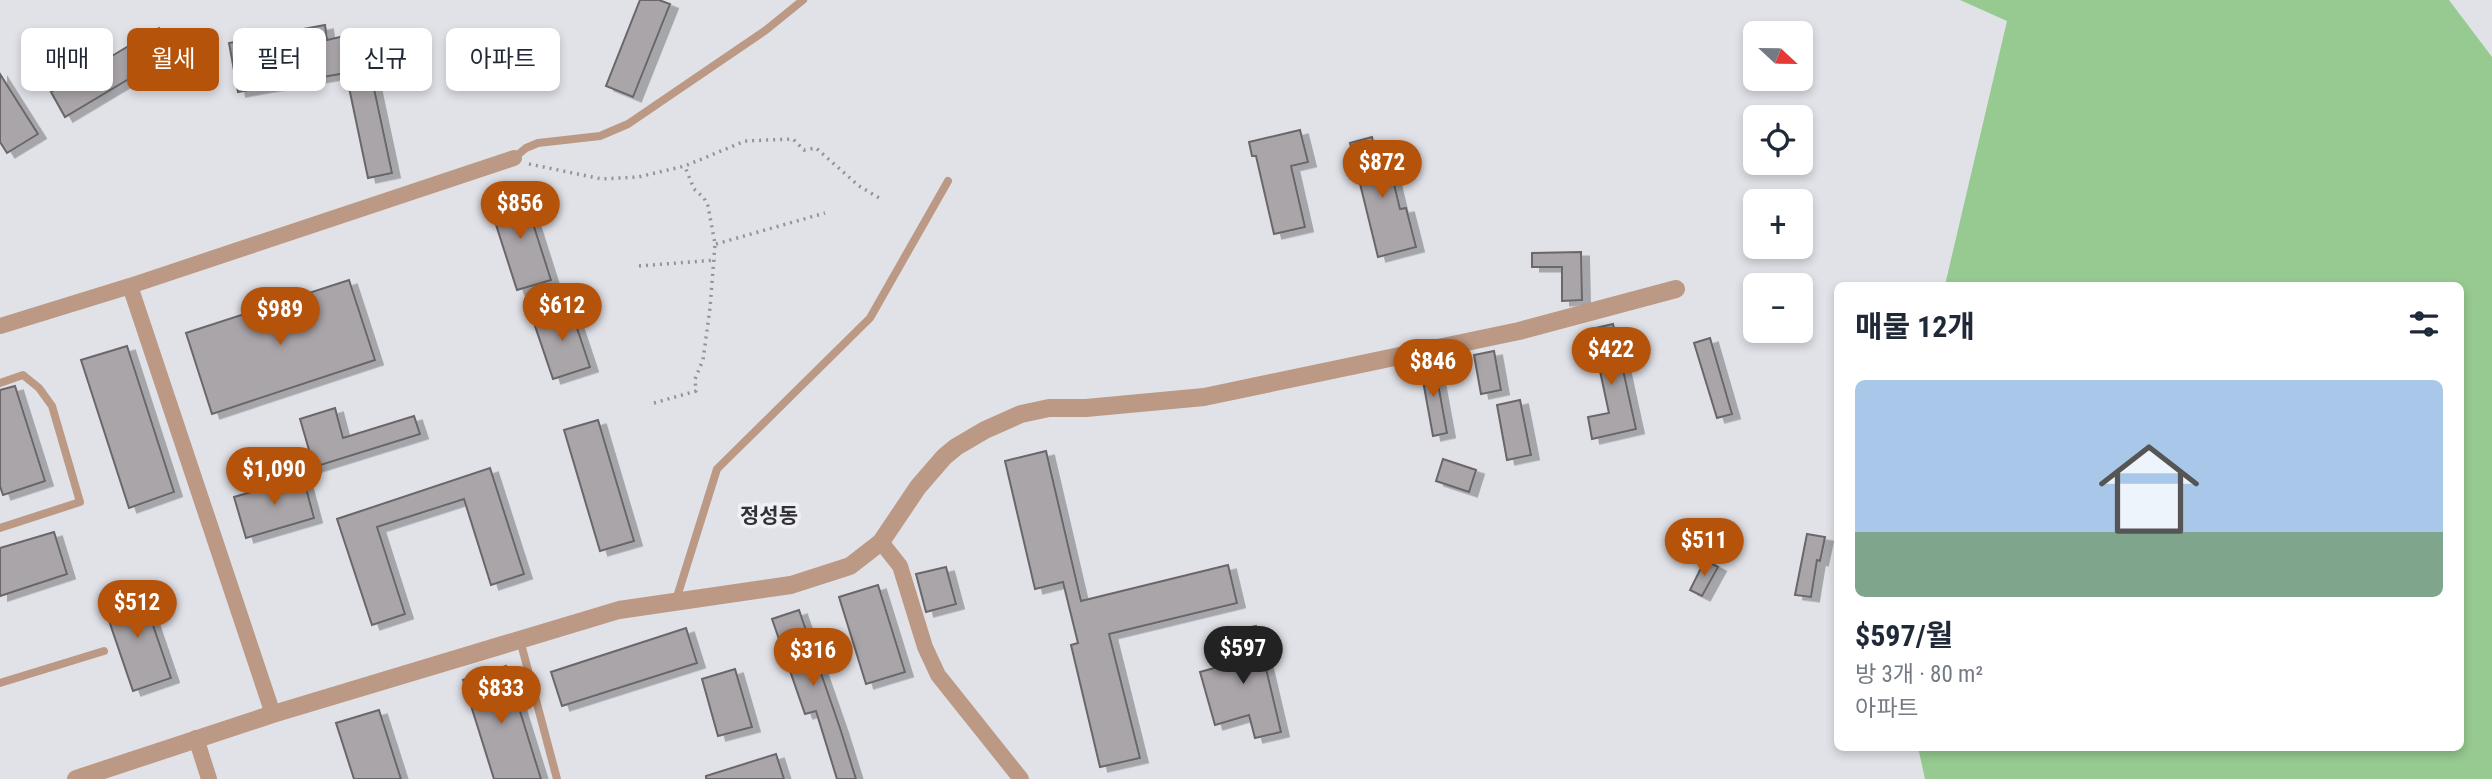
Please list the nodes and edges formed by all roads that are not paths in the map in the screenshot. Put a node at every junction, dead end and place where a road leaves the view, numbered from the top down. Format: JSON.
{"nodes":[{"id":1,"x":803,"y":0,"type":"edge"},
{"id":2,"x":514,"y":158,"type":"joint"},
{"id":3,"x":948,"y":181,"type":"dead end"},
{"id":4,"x":130,"y":286,"type":"junction"},
{"id":5,"x":1676,"y":289,"type":"dead end"},
{"id":6,"x":0,"y":326,"type":"edge"},
{"id":7,"x":0,"y":383,"type":"edge"},
{"id":8,"x":0,"y":528,"type":"edge"},
{"id":9,"x":881,"y":542,"type":"junction"},
{"id":10,"x":677,"y":600,"type":"junction"},
{"id":11,"x":520,"y":640,"type":"junction"},
{"id":12,"x":104,"y":652,"type":"dead end"},
{"id":13,"x":0,"y":682,"type":"edge"},
{"id":14,"x":273,"y":714,"type":"junction"},
{"id":15,"x":196,"y":738,"type":"junction"},
{"id":16,"x":76,"y":779,"type":"edge"},
{"id":17,"x":209,"y":779,"type":"edge"},
{"id":18,"x":557,"y":779,"type":"edge"},
{"id":19,"x":1021,"y":779,"type":"edge"}],
"edges":[{"from":1,"to":2,"type":"lane"},
{"from":2,"to":4,"type":"street"},
{"from":3,"to":10,"type":"lane"},
{"from":4,"to":6,"type":"street"},
{"from":4,"to":14,"type":"street"},
{"from":5,"to":9,"type":"street"},
{"from":7,"to":8,"type":"lane"},
{"from":9,"to":10,"type":"street"},
{"from":9,"to":19,"type":"street"},
{"from":10,"to":11,"type":"street"},
{"from":11,"to":14,"type":"street"},
{"from":11,"to":18,"type":"lane"},
{"from":12,"to":13,"type":"lane"},
{"from":14,"to":15,"type":"street"},
{"from":15,"to":16,"type":"street"},
{"from":15,"to":17,"type":"street"}]}
